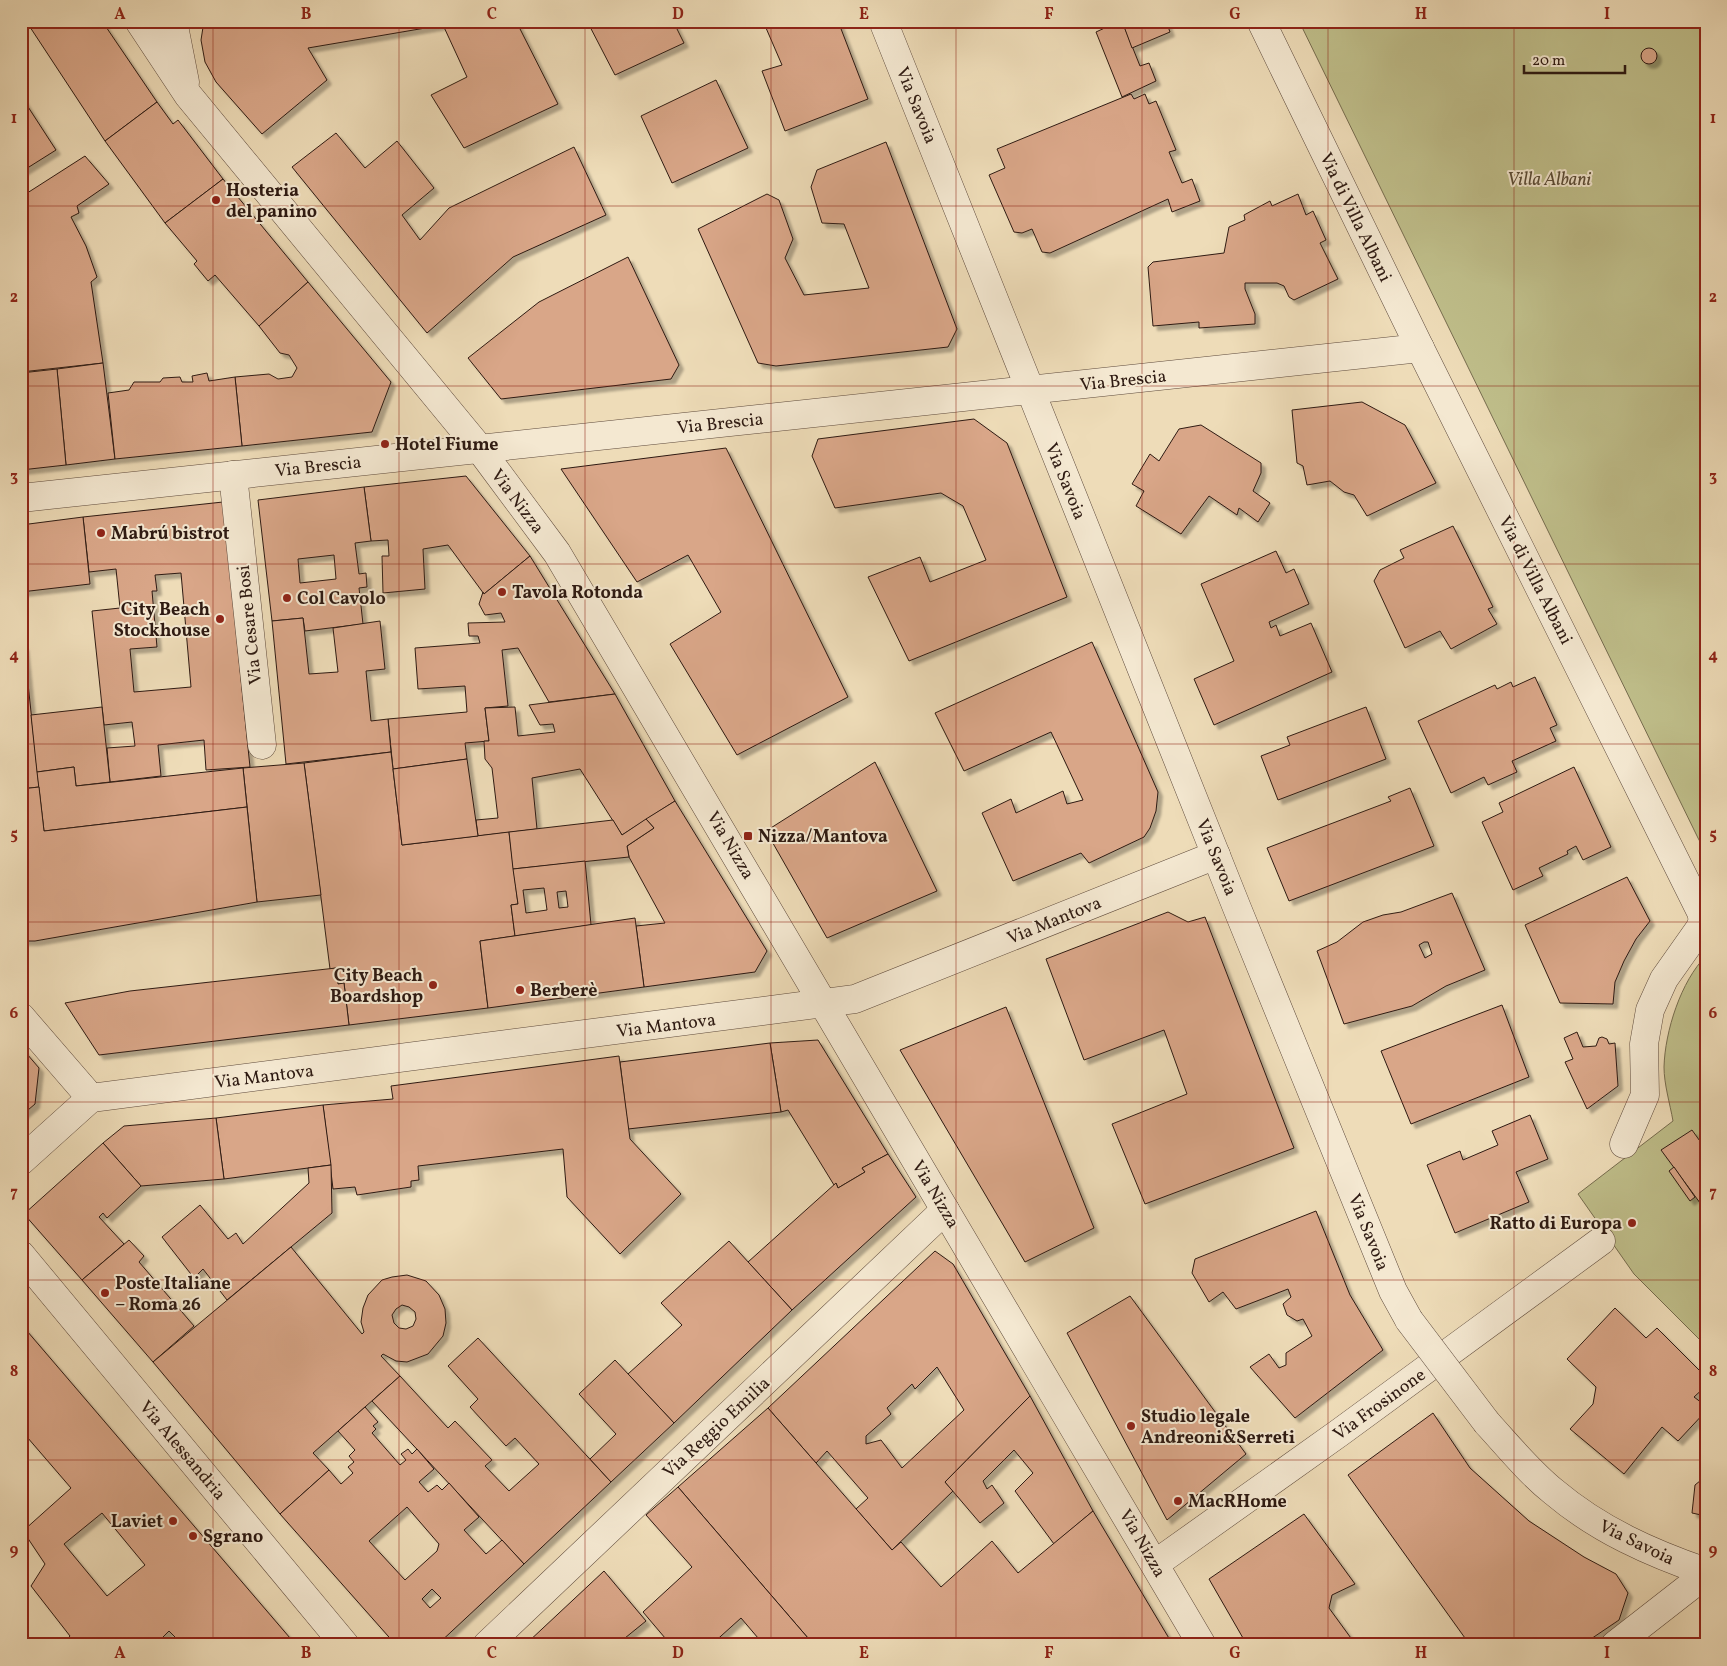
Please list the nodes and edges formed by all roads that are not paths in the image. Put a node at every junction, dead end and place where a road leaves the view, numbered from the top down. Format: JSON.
{"nodes":[{"id":1,"x":139,"y":21,"type":"edge"},
{"id":2,"x":173,"y":21,"type":"edge"},
{"id":3,"x":883,"y":21,"type":"edge"},
{"id":4,"x":1261,"y":21,"type":"edge"},
{"id":5,"x":188,"y":95,"type":"junction"},
{"id":6,"x":1420,"y":348,"type":"junction"},
{"id":7,"x":1030,"y":390,"type":"junction"},
{"id":8,"x":479,"y":448,"type":"junction"},
{"id":9,"x":233,"y":475,"type":"junction"},
{"id":10,"x":21,"y":498,"type":"edge"},
{"id":11,"x":262,"y":745,"type":"dead end"},
{"id":12,"x":1216,"y":855,"type":"junction"},
{"id":13,"x":825,"y":1004,"type":"junction"},
{"id":14,"x":21,"y":1017,"type":"edge"},
{"id":15,"x":91,"y":1098,"type":"junction"},
{"id":16,"x":1624,"y":1144,"type":"dead end"},
{"id":17,"x":21,"y":1161,"type":"edge"},
{"id":18,"x":945,"y":1210,"type":"junction"},
{"id":19,"x":1601,"y":1241,"type":"dead end"},
{"id":20,"x":21,"y":1256,"type":"edge"},
{"id":21,"x":1155,"y":1564,"type":"junction"},
{"id":22,"x":1706,"y":1573,"type":"edge"},
{"id":23,"x":346,"y":1645,"type":"edge"},
{"id":24,"x":486,"y":1645,"type":"edge"},
{"id":25,"x":1202,"y":1645,"type":"edge"},
{"id":26,"x":1615,"y":1645,"type":"edge"}],
"edges":[{"from":1,"to":5,"type":"street","name":"Via Nizza"},
{"from":2,"to":5,"type":"street","name":"Via Nizza"},
{"from":3,"to":7,"type":"street","name":"Via Savoia"},
{"from":4,"to":6,"type":"street","name":"Via di Villa Albani"},
{"from":5,"to":8,"type":"street","name":"Via Nizza"},
{"from":6,"to":7,"type":"street","name":"Via Brescia"},
{"from":6,"to":16,"type":"street","name":"Via di Villa Albani"},
{"from":7,"to":8,"type":"street","name":"Via Brescia"},
{"from":7,"to":12,"type":"street","name":"Via Savoia"},
{"from":8,"to":9,"type":"street","name":"Via Brescia"},
{"from":8,"to":13,"type":"street","name":"Via Nizza"},
{"from":9,"to":10,"type":"street","name":"Via Brescia"},
{"from":9,"to":11,"type":"street","name":"Via Cesare Bosi"},
{"from":12,"to":13,"type":"street","name":"Via Mantova"},
{"from":12,"to":22,"type":"street","name":"Via Savoia","bridge":true},
{"from":13,"to":15,"type":"street","name":"Via Mantova"},
{"from":13,"to":18,"type":"street","name":"Via Nizza"},
{"from":14,"to":15,"type":"street"},
{"from":15,"to":17,"type":"street"},
{"from":18,"to":21,"type":"street","name":"Via Nizza"},
{"from":18,"to":24,"type":"street","name":"Via Reggio Emilia"},
{"from":19,"to":21,"type":"street","name":"Via Frosinone"},
{"from":20,"to":23,"type":"street","name":"Via Alessandria"},
{"from":21,"to":25,"type":"street","name":"Via Nizza"},
{"from":22,"to":26,"type":"street"}]}
